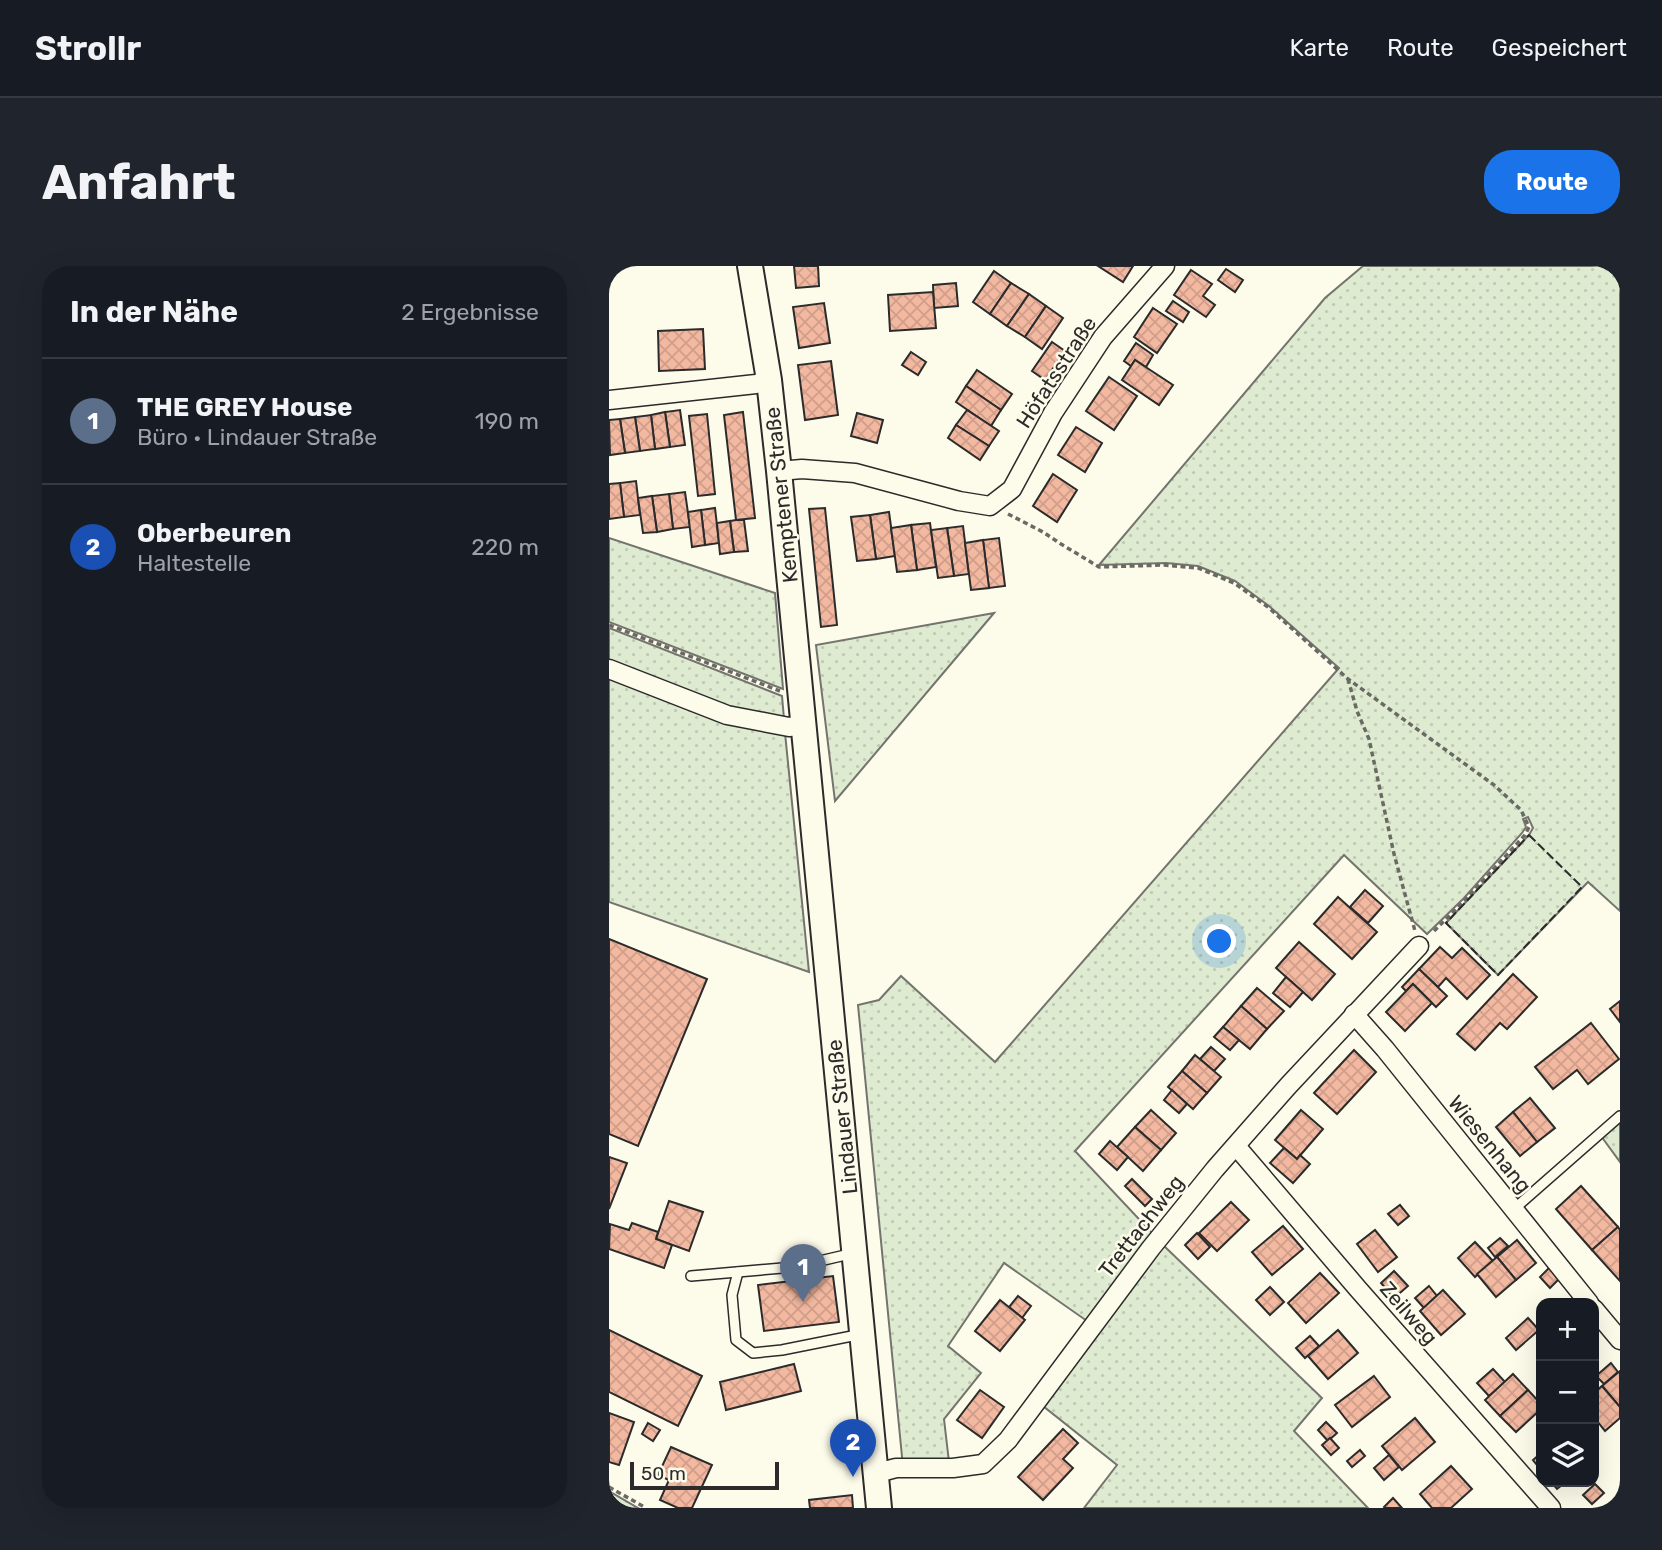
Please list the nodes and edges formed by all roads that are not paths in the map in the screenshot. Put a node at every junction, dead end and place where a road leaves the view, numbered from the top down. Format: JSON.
{"nodes":[{"id":1,"x":750,"y":266,"type":"edge"},
{"id":2,"x":1165,"y":266,"type":"edge"},
{"id":3,"x":768,"y":380,"type":"junction"},
{"id":4,"x":609,"y":400,"type":"edge"},
{"id":5,"x":779,"y":471,"type":"junction"},
{"id":6,"x":609,"y":669,"type":"edge"},
{"id":7,"x":804,"y":725,"type":"junction"},
{"id":8,"x":1419,"y":946,"type":"road end"},
{"id":9,"x":1355,"y":1014,"type":"junction"},
{"id":10,"x":1620,"y":1116,"type":"edge"},
{"id":11,"x":1237,"y":1146,"type":"junction"},
{"id":12,"x":1514,"y":1209,"type":"junction"},
{"id":13,"x":856,"y":1252,"type":"junction"},
{"id":14,"x":738,"y":1272,"type":"junction"},
{"id":15,"x":691,"y":1276,"type":"dead end"},
{"id":16,"x":1585,"y":1298,"type":"edge"},
{"id":17,"x":1599,"y":1315,"type":"edge"},
{"id":18,"x":863,"y":1334,"type":"junction"},
{"id":19,"x":1620,"y":1340,"type":"edge"},
{"id":20,"x":877,"y":1473,"type":"junction"},
{"id":21,"x":879,"y":1508,"type":"edge"},
{"id":22,"x":1551,"y":1508,"type":"edge"}],
"edges":[{"from":1,"to":3,"type":"main road","name":"Kemptener Straße"},
{"from":2,"to":5,"type":"street","name":"Höfatsstraße"},
{"from":3,"to":4,"type":"street"},
{"from":3,"to":5,"type":"main road","name":"Kemptener Straße"},
{"from":5,"to":7,"type":"main road","name":"Kemptener Straße"},
{"from":6,"to":7,"type":"street"},
{"from":7,"to":13,"type":"main road","name":"Lindauer Straße"},
{"from":8,"to":9,"type":"street","name":"Trettachweg"},
{"from":9,"to":11,"type":"street","name":"Trettachweg"},
{"from":9,"to":12,"type":"street","name":"Wiesenhang"},
{"from":10,"to":12,"type":"lane"},
{"from":11,"to":20,"type":"street","name":"Trettachweg"},
{"from":11,"to":22,"type":"street","name":"Zeilweg"},
{"from":12,"to":16,"type":"street","name":"Wiesenhang"},
{"from":13,"to":14,"type":"lane"},
{"from":13,"to":18,"type":"main road","name":"Lindauer Straße"},
{"from":14,"to":15,"type":"lane"},
{"from":14,"to":18,"type":"lane"},
{"from":17,"to":19,"type":"street"},
{"from":18,"to":20,"type":"main road","name":"Lindauer Straße"},
{"from":20,"to":21,"type":"main road","name":"Lindauer Straße"}]}
